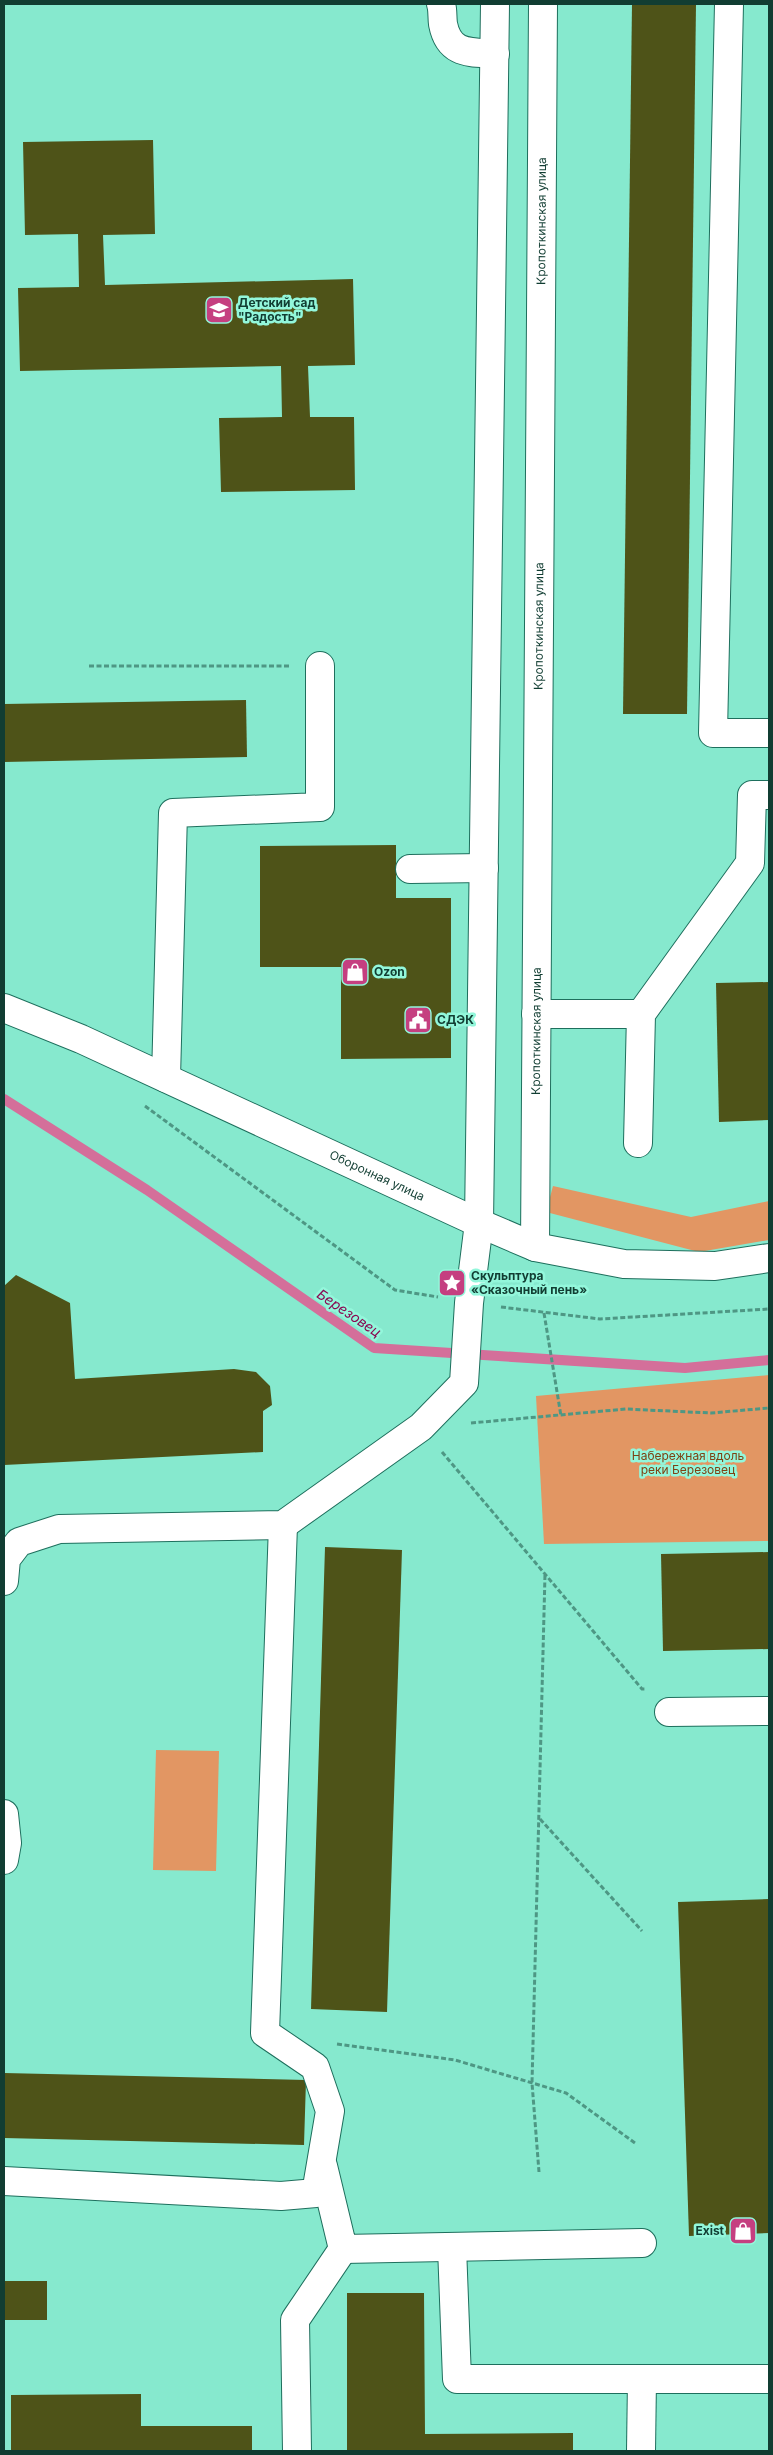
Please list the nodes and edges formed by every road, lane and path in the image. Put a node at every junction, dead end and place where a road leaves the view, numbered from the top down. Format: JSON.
{"nodes":[{"id":1,"x":441,"y":4,"type":"edge"},
{"id":2,"x":495,"y":4,"type":"edge"},
{"id":3,"x":543,"y":4,"type":"edge"},
{"id":4,"x":729,"y":4,"type":"edge"},
{"id":5,"x":496,"y":54,"type":"junction"},
{"id":6,"x":89,"y":666,"type":"dead end"},
{"id":7,"x":320,"y":666,"type":"joint"},
{"id":8,"x":769,"y":733,"type":"edge"},
{"id":9,"x":769,"y":795,"type":"edge"},
{"id":10,"x":484,"y":868,"type":"junction"},
{"id":11,"x":410,"y":869,"type":"dead end"},
{"id":12,"x":4,"y":1008,"type":"edge"},
{"id":13,"x":536,"y":1014,"type":"junction"},
{"id":14,"x":641,"y":1014,"type":"junction"},
{"id":15,"x":166,"y":1078,"type":"junction"},
{"id":16,"x":140,"y":1102,"type":"dead end"},
{"id":17,"x":638,"y":1143,"type":"dead end"},
{"id":18,"x":479,"y":1223,"type":"junction"},
{"id":19,"x":535,"y":1246,"type":"junction"},
{"id":20,"x":769,"y":1258,"type":"edge"},
{"id":21,"x":769,"y":1309,"type":"edge"},
{"id":22,"x":544,"y":1313,"type":"junction"},
{"id":23,"x":469,"y":1315,"type":"junction"},
{"id":24,"x":769,"y":1408,"type":"edge"},
{"id":25,"x":561,"y":1416,"type":"junction"},
{"id":26,"x":420,"y":1427,"type":"junction"},
{"id":27,"x":283,"y":1525,"type":"junction"},
{"id":28,"x":545,"y":1574,"type":"junction"},
{"id":29,"x":4,"y":1581,"type":"edge"},
{"id":30,"x":652,"y":1688,"type":"dead end"},
{"id":31,"x":769,"y":1711,"type":"edge"},
{"id":32,"x":669,"y":1712,"type":"dead end"},
{"id":33,"x":4,"y":1814,"type":"edge"},
{"id":34,"x":539,"y":1818,"type":"junction"},
{"id":35,"x":4,"y":1860,"type":"edge"},
{"id":36,"x":642,"y":1931,"type":"dead end"},
{"id":37,"x":331,"y":2043,"type":"dead end"},
{"id":38,"x":532,"y":2083,"type":"junction"},
{"id":39,"x":635,"y":2143,"type":"dead end"},
{"id":40,"x":322,"y":2162,"type":"junction"},
{"id":41,"x":539,"y":2172,"type":"dead end"},
{"id":42,"x":4,"y":2181,"type":"edge"},
{"id":43,"x":642,"y":2242,"type":"dead end"},
{"id":44,"x":452,"y":2247,"type":"junction"},
{"id":45,"x":343,"y":2249,"type":"junction"},
{"id":46,"x":642,"y":2379,"type":"junction"},
{"id":47,"x":769,"y":2379,"type":"edge"},
{"id":48,"x":298,"y":2451,"type":"edge"},
{"id":49,"x":641,"y":2451,"type":"edge"}],
"edges":[{"from":1,"to":5,"type":"street"},
{"from":2,"to":5,"type":"street"},
{"from":3,"to":13,"type":"street","name":"Кропоткинская улица"},
{"from":4,"to":8,"type":"street"},
{"from":5,"to":10,"type":"street"},
{"from":6,"to":7,"type":"path"},
{"from":7,"to":15,"type":"street"},
{"from":9,"to":14,"type":"street"},
{"from":10,"to":11,"type":"street"},
{"from":10,"to":18,"type":"street"},
{"from":12,"to":15,"type":"street","name":"Оборонная улица"},
{"from":13,"to":14,"type":"street"},
{"from":13,"to":19,"type":"street","name":"Кропоткинская улица"},
{"from":14,"to":17,"type":"street"},
{"from":15,"to":18,"type":"street","name":"Оборонная улица"},
{"from":16,"to":23,"type":"path"},
{"from":18,"to":19,"type":"street","name":"Оборонная улица"},
{"from":18,"to":23,"type":"street"},
{"from":19,"to":20,"type":"street","name":"Оборонная улица"},
{"from":21,"to":22,"type":"path"},
{"from":22,"to":23,"type":"path"},
{"from":22,"to":25,"type":"path"},
{"from":23,"to":26,"type":"street"},
{"from":24,"to":25,"type":"path"},
{"from":25,"to":26,"type":"path"},
{"from":26,"to":27,"type":"street"},
{"from":26,"to":28,"type":"path"},
{"from":27,"to":29,"type":"street"},
{"from":27,"to":40,"type":"street"},
{"from":28,"to":30,"type":"path"},
{"from":28,"to":34,"type":"path"},
{"from":31,"to":32,"type":"street"},
{"from":33,"to":35,"type":"street"},
{"from":34,"to":36,"type":"path"},
{"from":34,"to":38,"type":"path"},
{"from":37,"to":38,"type":"path"},
{"from":38,"to":39,"type":"path"},
{"from":38,"to":41,"type":"path"},
{"from":40,"to":42,"type":"street"},
{"from":40,"to":45,"type":"street"},
{"from":43,"to":44,"type":"street"},
{"from":44,"to":45,"type":"street"},
{"from":44,"to":46,"type":"street"},
{"from":45,"to":48,"type":"street"},
{"from":46,"to":47,"type":"street"},
{"from":46,"to":49,"type":"street"}]}
